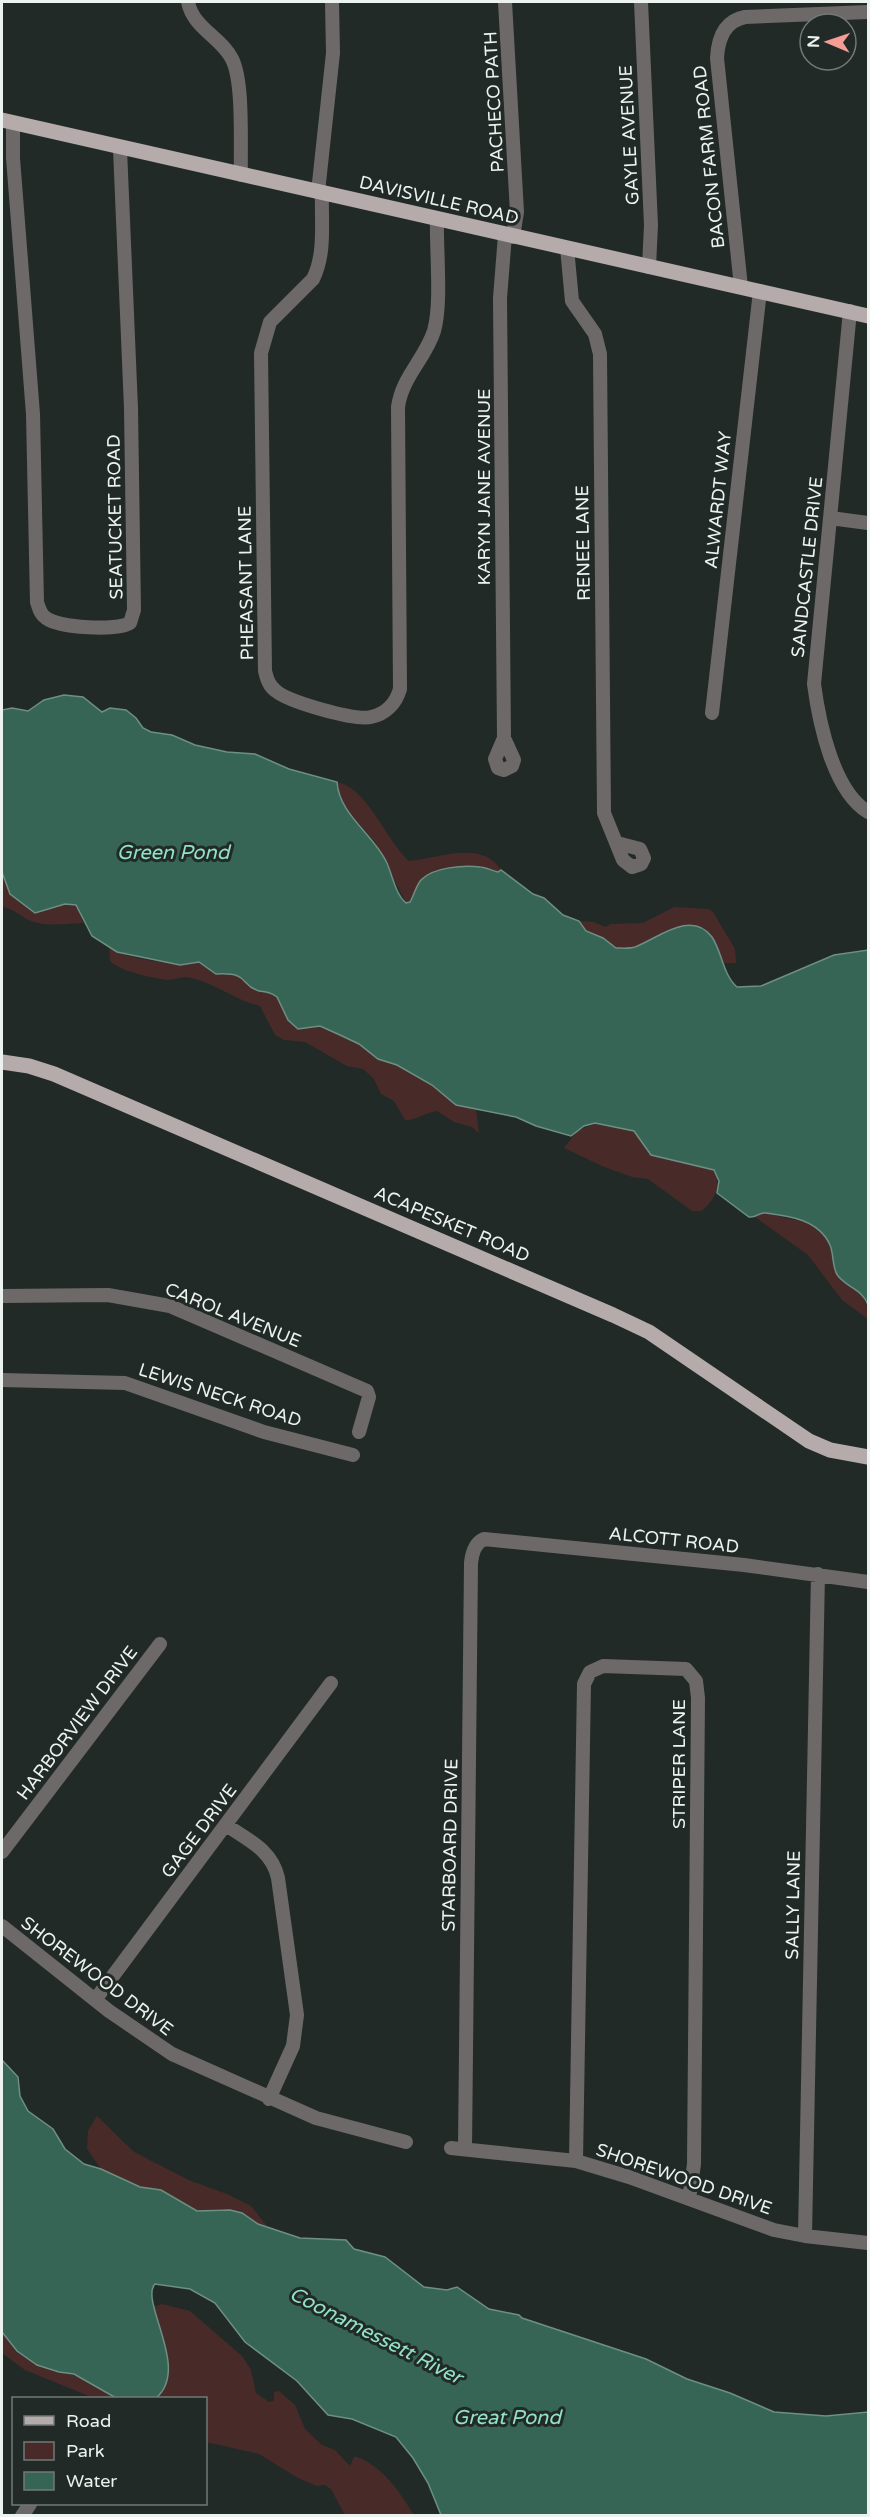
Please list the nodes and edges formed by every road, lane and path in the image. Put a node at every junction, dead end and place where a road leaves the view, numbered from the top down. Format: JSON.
{"nodes":[{"id":1,"x":188,"y":2,"type":"edge"},
{"id":2,"x":332,"y":2,"type":"edge"},
{"id":3,"x":506,"y":2,"type":"edge"},
{"id":4,"x":641,"y":2,"type":"edge"},
{"id":5,"x":868,"y":12,"type":"edge"},
{"id":6,"x":7,"y":122,"type":"edge"},
{"id":7,"x":120,"y":149,"type":"junction"},
{"id":8,"x":241,"y":175,"type":"junction"},
{"id":9,"x":320,"y":193,"type":"junction"},
{"id":10,"x":436,"y":219,"type":"junction"},
{"id":11,"x":509,"y":236,"type":"junction"},
{"id":12,"x":567,"y":248,"type":"junction"},
{"id":13,"x":649,"y":267,"type":"junction"},
{"id":14,"x":741,"y":287,"type":"junction"},
{"id":15,"x":760,"y":291,"type":"junction"},
{"id":16,"x":850,"y":311,"type":"junction"},
{"id":17,"x":868,"y":316,"type":"edge"},
{"id":18,"x":830,"y":518,"type":"junction"},
{"id":19,"x":868,"y":522,"type":"edge"},
{"id":20,"x":712,"y":713,"type":"dead end"},
{"id":21,"x":504,"y":738,"type":"dead end"},
{"id":22,"x":868,"y":812,"type":"edge"},
{"id":23,"x":617,"y":843,"type":"dead end"},
{"id":24,"x":2,"y":1062,"type":"edge"},
{"id":25,"x":2,"y":1296,"type":"edge"},
{"id":26,"x":2,"y":1380,"type":"edge"},
{"id":27,"x":359,"y":1432,"type":"dead end"},
{"id":28,"x":353,"y":1455,"type":"dead end"},
{"id":29,"x":868,"y":1457,"type":"edge"},
{"id":30,"x":478,"y":1543,"type":"joint"},
{"id":31,"x":818,"y":1574,"type":"junction"},
{"id":32,"x":868,"y":1582,"type":"edge"},
{"id":33,"x":160,"y":1644,"type":"dead end"},
{"id":34,"x":331,"y":1683,"type":"dead end"},
{"id":35,"x":226,"y":1825,"type":"junction"},
{"id":36,"x":2,"y":1852,"type":"edge"},
{"id":37,"x":2,"y":1926,"type":"edge"},
{"id":38,"x":95,"y":2000,"type":"junction"},
{"id":39,"x":269,"y":2098,"type":"junction"},
{"id":40,"x":406,"y":2142,"type":"dead end"},
{"id":41,"x":458,"y":2149,"type":"joint"},
{"id":42,"x":576,"y":2160,"type":"junction"},
{"id":43,"x":689,"y":2199,"type":"junction"},
{"id":44,"x":804,"y":2236,"type":"junction"},
{"id":45,"x":868,"y":2243,"type":"edge"}],
"edges":[{"from":1,"to":8,"type":"street"},
{"from":2,"to":9,"type":"street","name":"PHEASANT LANE"},
{"from":3,"to":11,"type":"street","name":"PACHECO PATH"},
{"from":4,"to":13,"type":"street","name":"GAYLE AVENUE"},
{"from":5,"to":14,"type":"street","name":"BACON FARM ROAD"},
{"from":6,"to":7,"type":"main road","name":"DAVISVILLE ROAD"},
{"from":6,"to":7,"type":"street","name":"SEATUCKET ROAD"},
{"from":7,"to":8,"type":"main road","name":"DAVISVILLE ROAD"},
{"from":8,"to":9,"type":"main road","name":"DAVISVILLE ROAD"},
{"from":9,"to":10,"type":"main road","name":"DAVISVILLE ROAD"},
{"from":9,"to":10,"type":"street","name":"PHEASANT LANE"},
{"from":10,"to":11,"type":"main road","name":"DAVISVILLE ROAD"},
{"from":11,"to":12,"type":"main road","name":"DAVISVILLE ROAD"},
{"from":11,"to":21,"type":"street","name":"KARYN JANE AVENUE"},
{"from":12,"to":13,"type":"main road","name":"DAVISVILLE ROAD"},
{"from":12,"to":23,"type":"street","name":"RENEE LANE"},
{"from":13,"to":14,"type":"main road","name":"DAVISVILLE ROAD"},
{"from":14,"to":15,"type":"main road","name":"DAVISVILLE ROAD"},
{"from":15,"to":16,"type":"main road","name":"DAVISVILLE ROAD"},
{"from":15,"to":20,"type":"street","name":"ALWARDT WAY"},
{"from":16,"to":17,"type":"main road","name":"DAVISVILLE ROAD"},
{"from":16,"to":18,"type":"street","name":"SANDCASTLE DRIVE"},
{"from":18,"to":19,"type":"street"},
{"from":18,"to":22,"type":"street","name":"SANDCASTLE DRIVE"},
{"from":24,"to":29,"type":"main road","name":"ACAPESKET ROAD"},
{"from":25,"to":27,"type":"street","name":"CAROL AVENUE"},
{"from":26,"to":28,"type":"street","name":"LEWIS NECK ROAD"},
{"from":30,"to":31,"type":"street","name":"ALCOTT ROAD"},
{"from":30,"to":41,"type":"street","name":"STARBOARD DRIVE"},
{"from":31,"to":32,"type":"street","name":"ALCOTT ROAD"},
{"from":31,"to":44,"type":"street","name":"SALLY LANE"},
{"from":33,"to":36,"type":"street","name":"HARBORVIEW DRIVE"},
{"from":34,"to":35,"type":"street","name":"GAGE DRIVE"},
{"from":35,"to":38,"type":"street","name":"GAGE DRIVE"},
{"from":35,"to":39,"type":"street"},
{"from":37,"to":38,"type":"street","name":"SHOREWOOD DRIVE"},
{"from":38,"to":39,"type":"street","name":"SHOREWOOD DRIVE"},
{"from":39,"to":40,"type":"street","name":"SHOREWOOD DRIVE"},
{"from":41,"to":42,"type":"street","name":"SHOREWOOD DRIVE"},
{"from":42,"to":43,"type":"street","name":"SHOREWOOD DRIVE"},
{"from":42,"to":43,"type":"street","name":"STRIPER LANE"},
{"from":43,"to":44,"type":"street","name":"SHOREWOOD DRIVE"},
{"from":44,"to":45,"type":"street","name":"SHOREWOOD DRIVE"}]}
